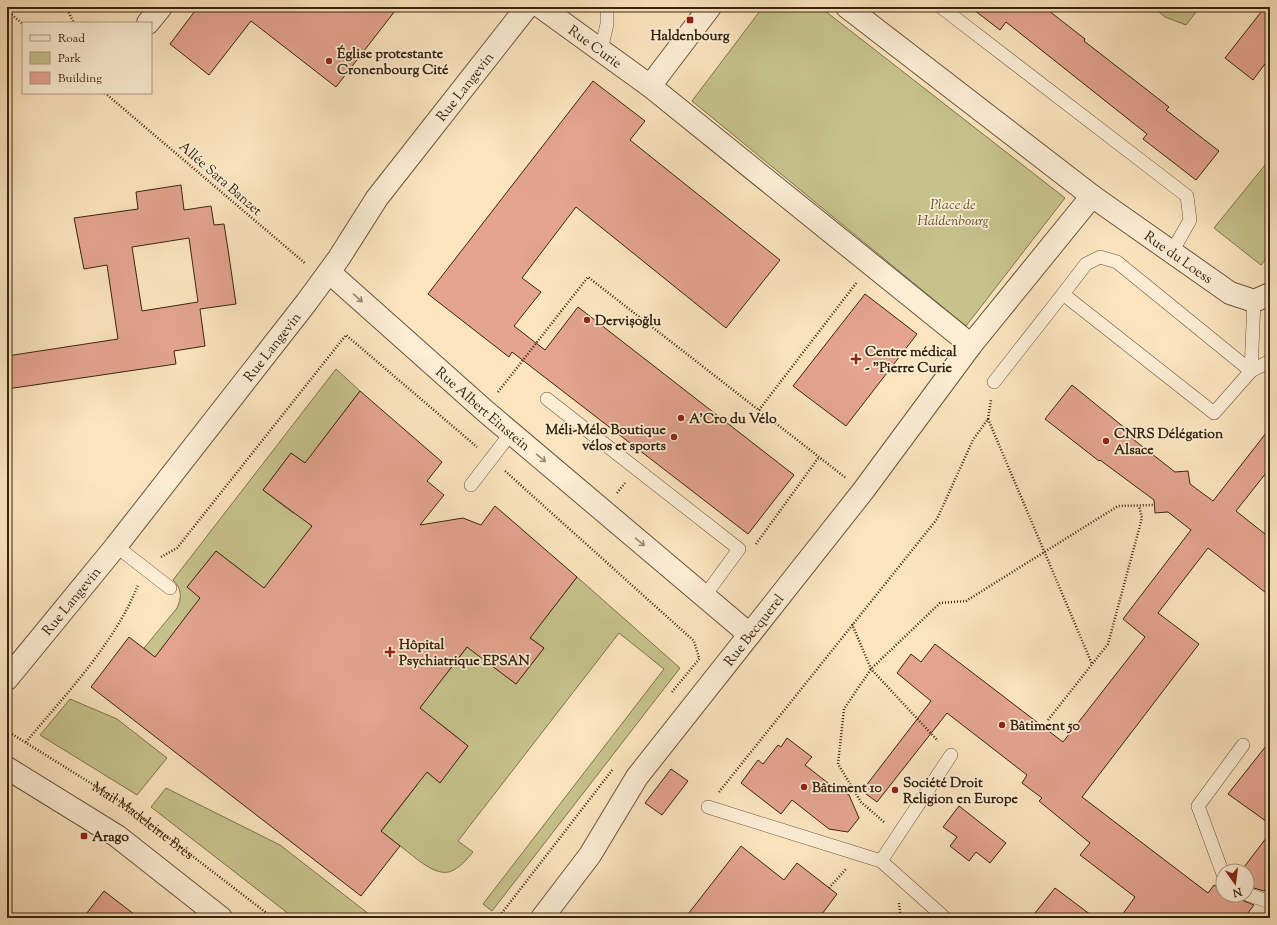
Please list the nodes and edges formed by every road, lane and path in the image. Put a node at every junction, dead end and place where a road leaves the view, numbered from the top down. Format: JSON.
{"nodes":[{"id":1,"x":66,"y":7,"type":"edge"},
{"id":2,"x":161,"y":7,"type":"edge"},
{"id":3,"x":527,"y":7,"type":"edge"},
{"id":4,"x":542,"y":7,"type":"edge"},
{"id":5,"x":607,"y":7,"type":"edge"},
{"id":6,"x":710,"y":7,"type":"edge"},
{"id":7,"x":847,"y":7,"type":"edge"},
{"id":8,"x":941,"y":7,"type":"edge"},
{"id":9,"x":7,"y":11,"type":"edge"},
{"id":10,"x":74,"y":22,"type":"edge"},
{"id":11,"x":149,"y":22,"type":"edge"},
{"id":12,"x":22,"y":23,"type":"edge"},
{"id":13,"x":601,"y":50,"type":"junction"},
{"id":14,"x":650,"y":86,"type":"junction"},
{"id":15,"x":106,"y":94,"type":"edge"},
{"id":16,"x":111,"y":94,"type":"edge"},
{"id":17,"x":114,"y":100,"type":"junction"},
{"id":18,"x":1092,"y":196,"type":"junction"},
{"id":19,"x":1172,"y":252,"type":"junction"},
{"id":20,"x":870,"y":264,"type":"junction"},
{"id":21,"x":327,"y":276,"type":"junction"},
{"id":22,"x":1064,"y":294,"type":"junction"},
{"id":23,"x":1262,"y":297,"type":"edge"},
{"id":24,"x":971,"y":345,"type":"junction"},
{"id":25,"x":1270,"y":361,"type":"edge"},
{"id":26,"x":1251,"y":371,"type":"junction"},
{"id":27,"x":994,"y":382,"type":"joint"},
{"id":28,"x":547,"y":399,"type":"dead end"},
{"id":29,"x":484,"y":410,"type":"junction"},
{"id":30,"x":759,"y":410,"type":"junction"},
{"id":31,"x":988,"y":419,"type":"junction"},
{"id":32,"x":511,"y":433,"type":"junction"},
{"id":33,"x":819,"y":458,"type":"junction"},
{"id":34,"x":491,"y":460,"type":"junction"},
{"id":35,"x":636,"y":469,"type":"junction"},
{"id":36,"x":471,"y":486,"type":"dead end"},
{"id":37,"x":863,"y":491,"type":"junction"},
{"id":38,"x":1154,"y":505,"type":"dead end"},
{"id":39,"x":1139,"y":506,"type":"junction"},
{"id":40,"x":603,"y":511,"type":"junction"},
{"id":41,"x":116,"y":546,"type":"junction"},
{"id":42,"x":739,"y":549,"type":"junction"},
{"id":43,"x":1044,"y":552,"type":"junction"},
{"id":44,"x":147,"y":570,"type":"junction"},
{"id":45,"x":170,"y":588,"type":"dead end"},
{"id":46,"x":704,"y":597,"type":"junction"},
{"id":47,"x":852,"y":624,"type":"junction"},
{"id":48,"x":749,"y":634,"type":"junction"},
{"id":49,"x":699,"y":658,"type":"dead end"},
{"id":50,"x":1092,"y":664,"type":"junction"},
{"id":51,"x":871,"y":669,"type":"junction"},
{"id":52,"x":7,"y":679,"type":"edge"},
{"id":53,"x":1048,"y":720,"type":"dead end"},
{"id":54,"x":7,"y":731,"type":"edge"},
{"id":55,"x":26,"y":742,"type":"junction"},
{"id":56,"x":1242,"y":745,"type":"dead end"},
{"id":57,"x":951,"y":755,"type":"joint"},
{"id":58,"x":7,"y":768,"type":"edge"},
{"id":59,"x":708,"y":807,"type":"joint"},
{"id":60,"x":898,"y":834,"type":"junction"},
{"id":61,"x":881,"y":861,"type":"junction"},
{"id":62,"x":1219,"y":863,"type":"edge"},
{"id":63,"x":1255,"y":897,"type":"edge"},
{"id":64,"x":1270,"y":902,"type":"edge"},
{"id":65,"x":222,"y":918,"type":"edge"},
{"id":66,"x":273,"y":918,"type":"edge"},
{"id":67,"x":542,"y":918,"type":"edge"},
{"id":68,"x":945,"y":918,"type":"edge"}],
"edges":[{"from":1,"to":10,"type":"path"},
{"from":2,"to":11,"type":"street"},
{"from":3,"to":21,"type":"street","name":"Rue Langevin"},
{"from":4,"to":13,"type":"street","name":"Rue Curie"},
{"from":5,"to":13,"type":"lane"},
{"from":6,"to":14,"type":"street"},
{"from":7,"to":18,"type":"street"},
{"from":8,"to":19,"type":"lane"},
{"from":9,"to":12,"type":"path"},
{"from":13,"to":14,"type":"street","name":"Rue Curie"},
{"from":14,"to":20,"type":"street"},
{"from":15,"to":17,"type":"path","name":"Allée Sara Banzet"},
{"from":16,"to":17,"type":"path"},
{"from":17,"to":21,"type":"path","name":"Allée Sara Banzet"},
{"from":18,"to":19,"type":"street","name":"Rue du Loess"},
{"from":18,"to":24,"type":"street"},
{"from":19,"to":23,"type":"street","name":"Rue du Loess"},
{"from":20,"to":24,"type":"street"},
{"from":20,"to":30,"type":"path"},
{"from":21,"to":29,"type":"street","name":"Rue Albert Einstein","one_way":true},
{"from":21,"to":41,"type":"street","name":"Rue Langevin"},
{"from":22,"to":26,"type":"lane"},
{"from":22,"to":26,"type":"lane"},
{"from":22,"to":27,"type":"lane"},
{"from":23,"to":26,"type":"lane"},
{"from":24,"to":37,"type":"street","name":"Rue Becquerel"},
{"from":25,"to":26,"type":"lane"},
{"from":27,"to":31,"type":"path"},
{"from":28,"to":35,"type":"lane"},
{"from":29,"to":30,"type":"path"},
{"from":29,"to":32,"type":"street","name":"Rue Albert Einstein"},
{"from":30,"to":33,"type":"path"},
{"from":31,"to":43,"type":"path"},
{"from":31,"to":47,"type":"path"},
{"from":32,"to":34,"type":"lane"},
{"from":32,"to":40,"type":"street","name":"Rue Albert Einstein","one_way":true},
{"from":33,"to":37,"type":"path"},
{"from":33,"to":42,"type":"path"},
{"from":34,"to":36,"type":"lane"},
{"from":34,"to":44,"type":"path"},
{"from":34,"to":49,"type":"path"},
{"from":35,"to":40,"type":"path"},
{"from":35,"to":42,"type":"lane"},
{"from":37,"to":48,"type":"street","name":"Rue Becquerel"},
{"from":38,"to":39,"type":"path"},
{"from":39,"to":43,"type":"path"},
{"from":39,"to":50,"type":"path"},
{"from":40,"to":46,"type":"street","name":"Rue Albert Einstein","one_way":true},
{"from":41,"to":44,"type":"lane"},
{"from":41,"to":52,"type":"street","name":"Rue Langevin"},
{"from":42,"to":46,"type":"lane"},
{"from":43,"to":50,"type":"path"},
{"from":43,"to":51,"type":"path"},
{"from":44,"to":45,"type":"lane"},
{"from":44,"to":55,"type":"path"},
{"from":46,"to":48,"type":"street","name":"Rue Albert Einstein"},
{"from":47,"to":51,"type":"path"},
{"from":47,"to":59,"type":"path"},
{"from":48,"to":67,"type":"street","name":"Rue Becquerel"},
{"from":50,"to":53,"type":"path"},
{"from":51,"to":57,"type":"path"},
{"from":51,"to":60,"type":"path"},
{"from":54,"to":55,"type":"path","name":"Mail Madeleine Brès"},
{"from":55,"to":66,"type":"path","name":"Mail Madeleine Brès"},
{"from":56,"to":62,"type":"lane"},
{"from":57,"to":60,"type":"lane"},
{"from":58,"to":65,"type":"street","name":"Mail Madeleine Brès"},
{"from":59,"to":61,"type":"lane"},
{"from":60,"to":61,"type":"lane"},
{"from":61,"to":68,"type":"lane"},
{"from":63,"to":64,"type":"lane"}]}
